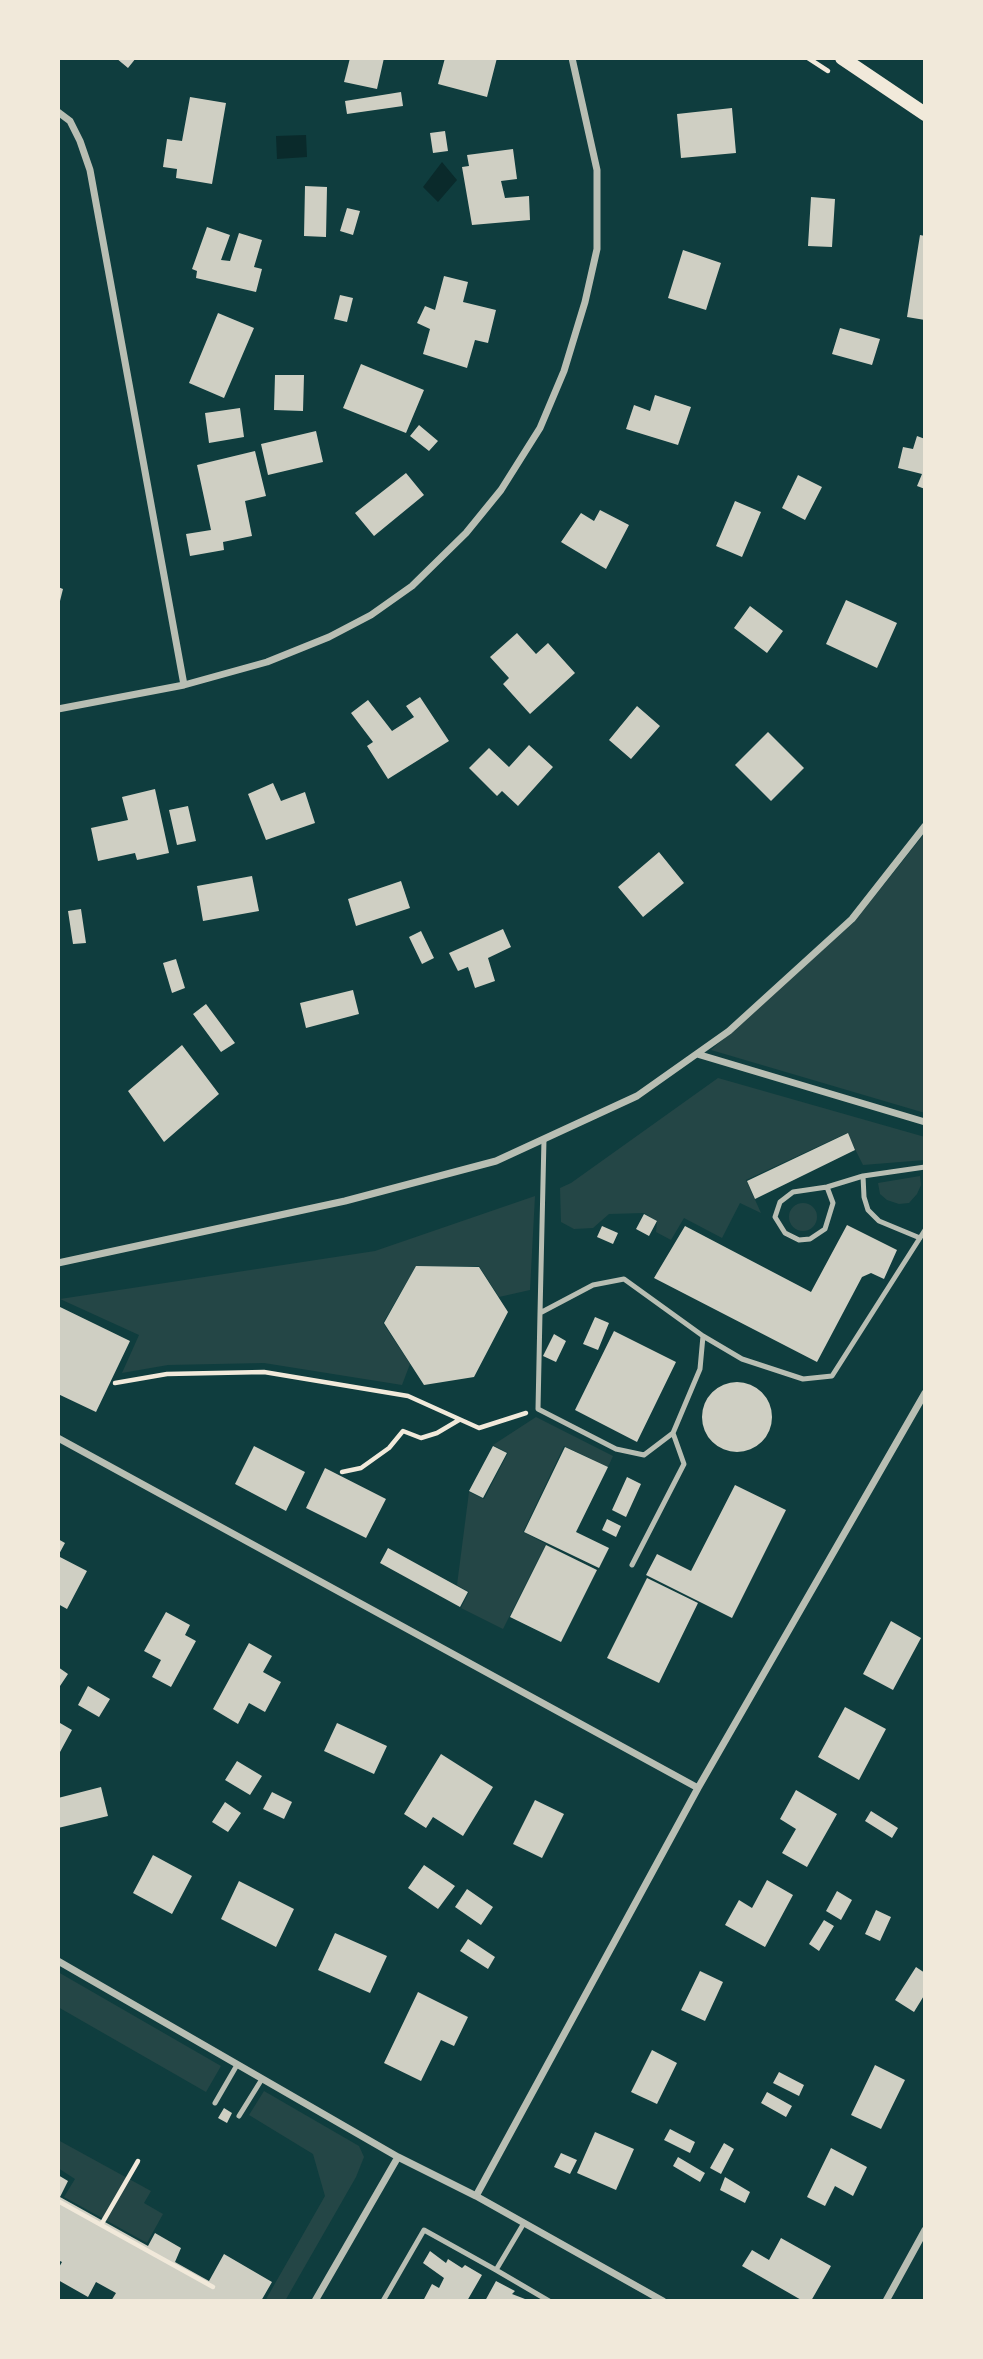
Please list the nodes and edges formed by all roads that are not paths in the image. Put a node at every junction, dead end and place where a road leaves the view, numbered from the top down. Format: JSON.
{"nodes":[{"id":1,"x":572,"y":58,"type":"edge"},
{"id":2,"x":845,"y":59,"type":"edge"},
{"id":3,"x":58,"y":112,"type":"edge"},
{"id":4,"x":925,"y":114,"type":"edge"},
{"id":5,"x":184,"y":685,"type":"junction"},
{"id":6,"x":58,"y":709,"type":"edge"},
{"id":7,"x":925,"y":826,"type":"edge"},
{"id":8,"x":697,"y":1054,"type":"junction"},
{"id":9,"x":925,"y":1122,"type":"edge"},
{"id":10,"x":544,"y":1139,"type":"junction"},
{"id":11,"x":925,"y":1167,"type":"edge"},
{"id":12,"x":863,"y":1176,"type":"junction"},
{"id":13,"x":827,"y":1188,"type":"junction"},
{"id":14,"x":925,"y":1230,"type":"edge"},
{"id":15,"x":920,"y":1238,"type":"junction"},
{"id":16,"x":58,"y":1264,"type":"edge"},
{"id":17,"x":540,"y":1313,"type":"junction"},
{"id":18,"x":703,"y":1336,"type":"junction"},
{"id":19,"x":925,"y":1393,"type":"edge"},
{"id":20,"x":673,"y":1433,"type":"junction"},
{"id":21,"x":58,"y":1438,"type":"edge"},
{"id":22,"x":632,"y":1565,"type":"dead end"},
{"id":23,"x":698,"y":1788,"type":"junction"},
{"id":24,"x":58,"y":1961,"type":"edge"},
{"id":25,"x":237,"y":2065,"type":"junction"},
{"id":26,"x":262,"y":2079,"type":"junction"},
{"id":27,"x":215,"y":2103,"type":"dead end"},
{"id":28,"x":239,"y":2116,"type":"dead end"},
{"id":29,"x":398,"y":2157,"type":"junction"},
{"id":30,"x":476,"y":2196,"type":"junction"},
{"id":31,"x":524,"y":2223,"type":"junction"},
{"id":32,"x":925,"y":2230,"type":"edge"},
{"id":33,"x":496,"y":2270,"type":"junction"},
{"id":34,"x":314,"y":2301,"type":"edge"},
{"id":35,"x":383,"y":2301,"type":"edge"},
{"id":36,"x":549,"y":2301,"type":"edge"},
{"id":37,"x":663,"y":2301,"type":"edge"},
{"id":38,"x":886,"y":2301,"type":"edge"}],
"edges":[{"from":1,"to":5,"type":"street"},
{"from":2,"to":4,"type":"main road"},
{"from":3,"to":5,"type":"street"},
{"from":5,"to":6,"type":"street"},
{"from":7,"to":8,"type":"street"},
{"from":8,"to":9,"type":"street"},
{"from":8,"to":10,"type":"street"},
{"from":10,"to":16,"type":"street"},
{"from":10,"to":17,"type":"lane"},
{"from":11,"to":12,"type":"lane"},
{"from":12,"to":13,"type":"lane"},
{"from":12,"to":15,"type":"lane"},
{"from":13,"to":13,"type":"lane"},
{"from":14,"to":15,"type":"lane"},
{"from":15,"to":18,"type":"lane"},
{"from":17,"to":18,"type":"lane"},
{"from":17,"to":20,"type":"lane"},
{"from":18,"to":20,"type":"lane"},
{"from":19,"to":23,"type":"street"},
{"from":20,"to":22,"type":"lane"},
{"from":21,"to":23,"type":"street"},
{"from":23,"to":30,"type":"street"},
{"from":24,"to":25,"type":"street"},
{"from":25,"to":26,"type":"street"},
{"from":25,"to":27,"type":"lane"},
{"from":26,"to":28,"type":"lane"},
{"from":26,"to":29,"type":"street"},
{"from":29,"to":30,"type":"street"},
{"from":29,"to":34,"type":"street"},
{"from":30,"to":31,"type":"street"},
{"from":31,"to":33,"type":"lane"},
{"from":31,"to":37,"type":"street"},
{"from":32,"to":38,"type":"street"},
{"from":33,"to":35,"type":"lane"},
{"from":33,"to":36,"type":"lane"}]}
